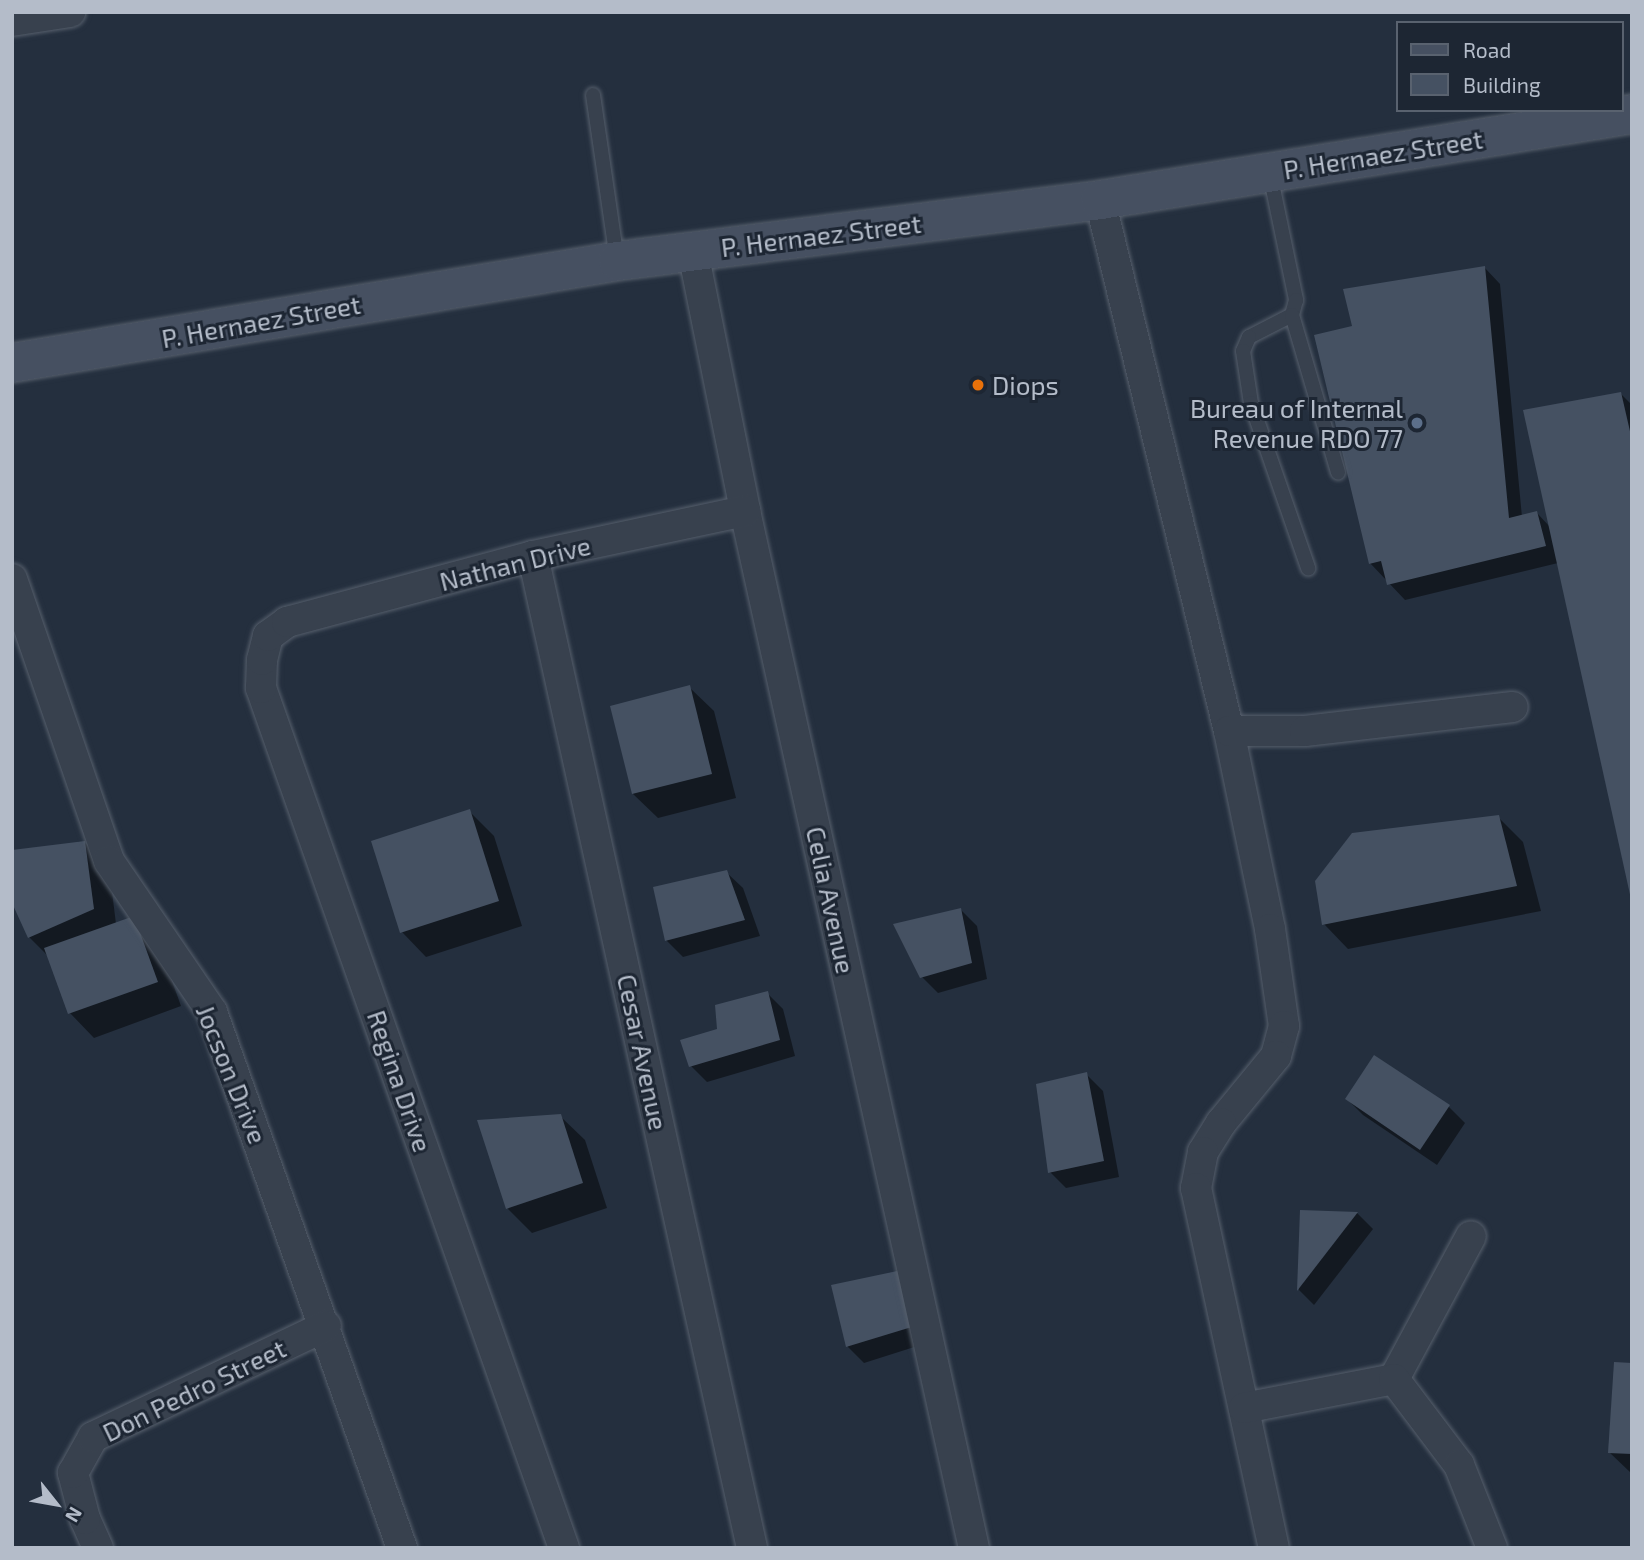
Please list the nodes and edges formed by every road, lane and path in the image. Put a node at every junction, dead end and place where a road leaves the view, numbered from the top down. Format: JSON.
{"nodes":[{"id":1,"x":70,"y":12,"type":"edge"},
{"id":2,"x":12,"y":21,"type":"edge"},
{"id":3,"x":593,"y":95,"type":"dead end"},
{"id":4,"x":1632,"y":114,"type":"edge"},
{"id":5,"x":1270,"y":172,"type":"junction"},
{"id":6,"x":1100,"y":200,"type":"junction"},
{"id":7,"x":693,"y":252,"type":"junction"},
{"id":8,"x":618,"y":261,"type":"junction"},
{"id":9,"x":1292,"y":315,"type":"junction"},
{"id":10,"x":12,"y":363,"type":"edge"},
{"id":11,"x":1338,"y":472,"type":"dead end"},
{"id":12,"x":745,"y":511,"type":"junction"},
{"id":13,"x":533,"y":556,"type":"junction"},
{"id":14,"x":1308,"y":568,"type":"dead end"},
{"id":15,"x":12,"y":579,"type":"edge"},
{"id":16,"x":287,"y":622,"type":"joint"},
{"id":17,"x":1513,"y":707,"type":"dead end"},
{"id":18,"x":1229,"y":731,"type":"junction"},
{"id":19,"x":1471,"y":1236,"type":"dead end"},
{"id":20,"x":326,"y":1326,"type":"junction"},
{"id":21,"x":1394,"y":1379,"type":"junction"},
{"id":22,"x":1244,"y":1408,"type":"junction"},
{"id":23,"x":98,"y":1548,"type":"edge"},
{"id":24,"x":402,"y":1548,"type":"edge"},
{"id":25,"x":564,"y":1548,"type":"edge"},
{"id":26,"x":752,"y":1548,"type":"edge"},
{"id":27,"x":974,"y":1548,"type":"edge"},
{"id":28,"x":1274,"y":1548,"type":"edge"},
{"id":29,"x":1492,"y":1548,"type":"edge"}],
"edges":[{"from":1,"to":2,"type":"street"},
{"from":3,"to":8,"type":"lane"},
{"from":4,"to":5,"type":"main road","name":"P. Hernaez Street"},
{"from":5,"to":6,"type":"main road","name":"P. Hernaez Street"},
{"from":5,"to":9,"type":"lane"},
{"from":6,"to":7,"type":"main road","name":"P. Hernaez Street"},
{"from":6,"to":18,"type":"street"},
{"from":7,"to":8,"type":"main road","name":"P. Hernaez Street"},
{"from":7,"to":12,"type":"street","name":"Celia Avenue"},
{"from":8,"to":10,"type":"main road","name":"P. Hernaez Street"},
{"from":9,"to":11,"type":"lane"},
{"from":9,"to":14,"type":"lane"},
{"from":12,"to":13,"type":"street","name":"Nathan Drive"},
{"from":12,"to":27,"type":"street","name":"Celia Avenue"},
{"from":13,"to":16,"type":"street","name":"Nathan Drive"},
{"from":13,"to":26,"type":"street","name":"Cesar Avenue"},
{"from":15,"to":20,"type":"street","name":"Jocson Drive"},
{"from":16,"to":25,"type":"street","name":"Regina Drive"},
{"from":17,"to":18,"type":"street"},
{"from":18,"to":22,"type":"street"},
{"from":19,"to":21,"type":"street"},
{"from":20,"to":23,"type":"street","name":"Don Pedro Street"},
{"from":20,"to":24,"type":"street","name":"Jocson Drive"},
{"from":21,"to":22,"type":"street"},
{"from":21,"to":29,"type":"street"},
{"from":22,"to":28,"type":"street"}]}
